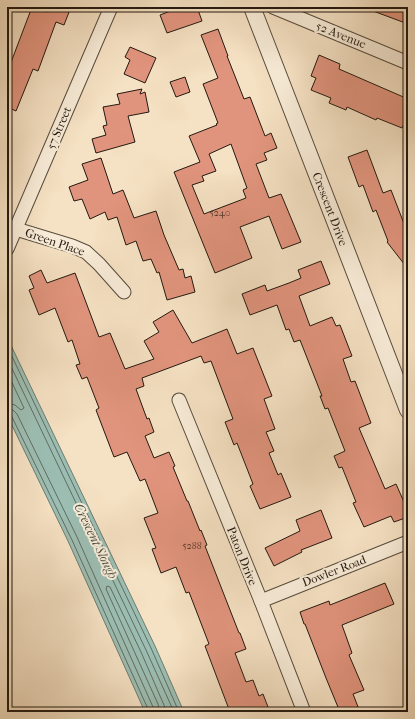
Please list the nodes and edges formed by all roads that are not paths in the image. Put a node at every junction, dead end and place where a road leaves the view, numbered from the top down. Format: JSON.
{"nodes":[{"id":1,"x":111,"y":7,"type":"edge"},
{"id":2,"x":252,"y":7,"type":"edge"},
{"id":3,"x":273,"y":7,"type":"edge"},
{"id":4,"x":408,"y":63,"type":"edge"},
{"id":5,"x":16,"y":229,"type":"junction"},
{"id":6,"x":7,"y":249,"type":"edge"},
{"id":7,"x":124,"y":292,"type":"dead end"},
{"id":8,"x":180,"y":400,"type":"dead end"},
{"id":9,"x":408,"y":410,"type":"edge"},
{"id":10,"x":408,"y":542,"type":"edge"},
{"id":11,"x":260,"y":601,"type":"junction"},
{"id":12,"x":304,"y":712,"type":"edge"}],
"edges":[{"from":1,"to":5,"type":"street","name":"57 Street"},
{"from":2,"to":9,"type":"street","name":"Crescent Drive"},
{"from":3,"to":4,"type":"street","name":"52 Avenue"},
{"from":5,"to":6,"type":"street","name":"57 Street"},
{"from":5,"to":7,"type":"street","name":"Green Place"},
{"from":8,"to":11,"type":"street","name":"Paton Drive"},
{"from":10,"to":11,"type":"street","name":"Dowler Road"},
{"from":11,"to":12,"type":"street","name":"Paton Drive"}]}
